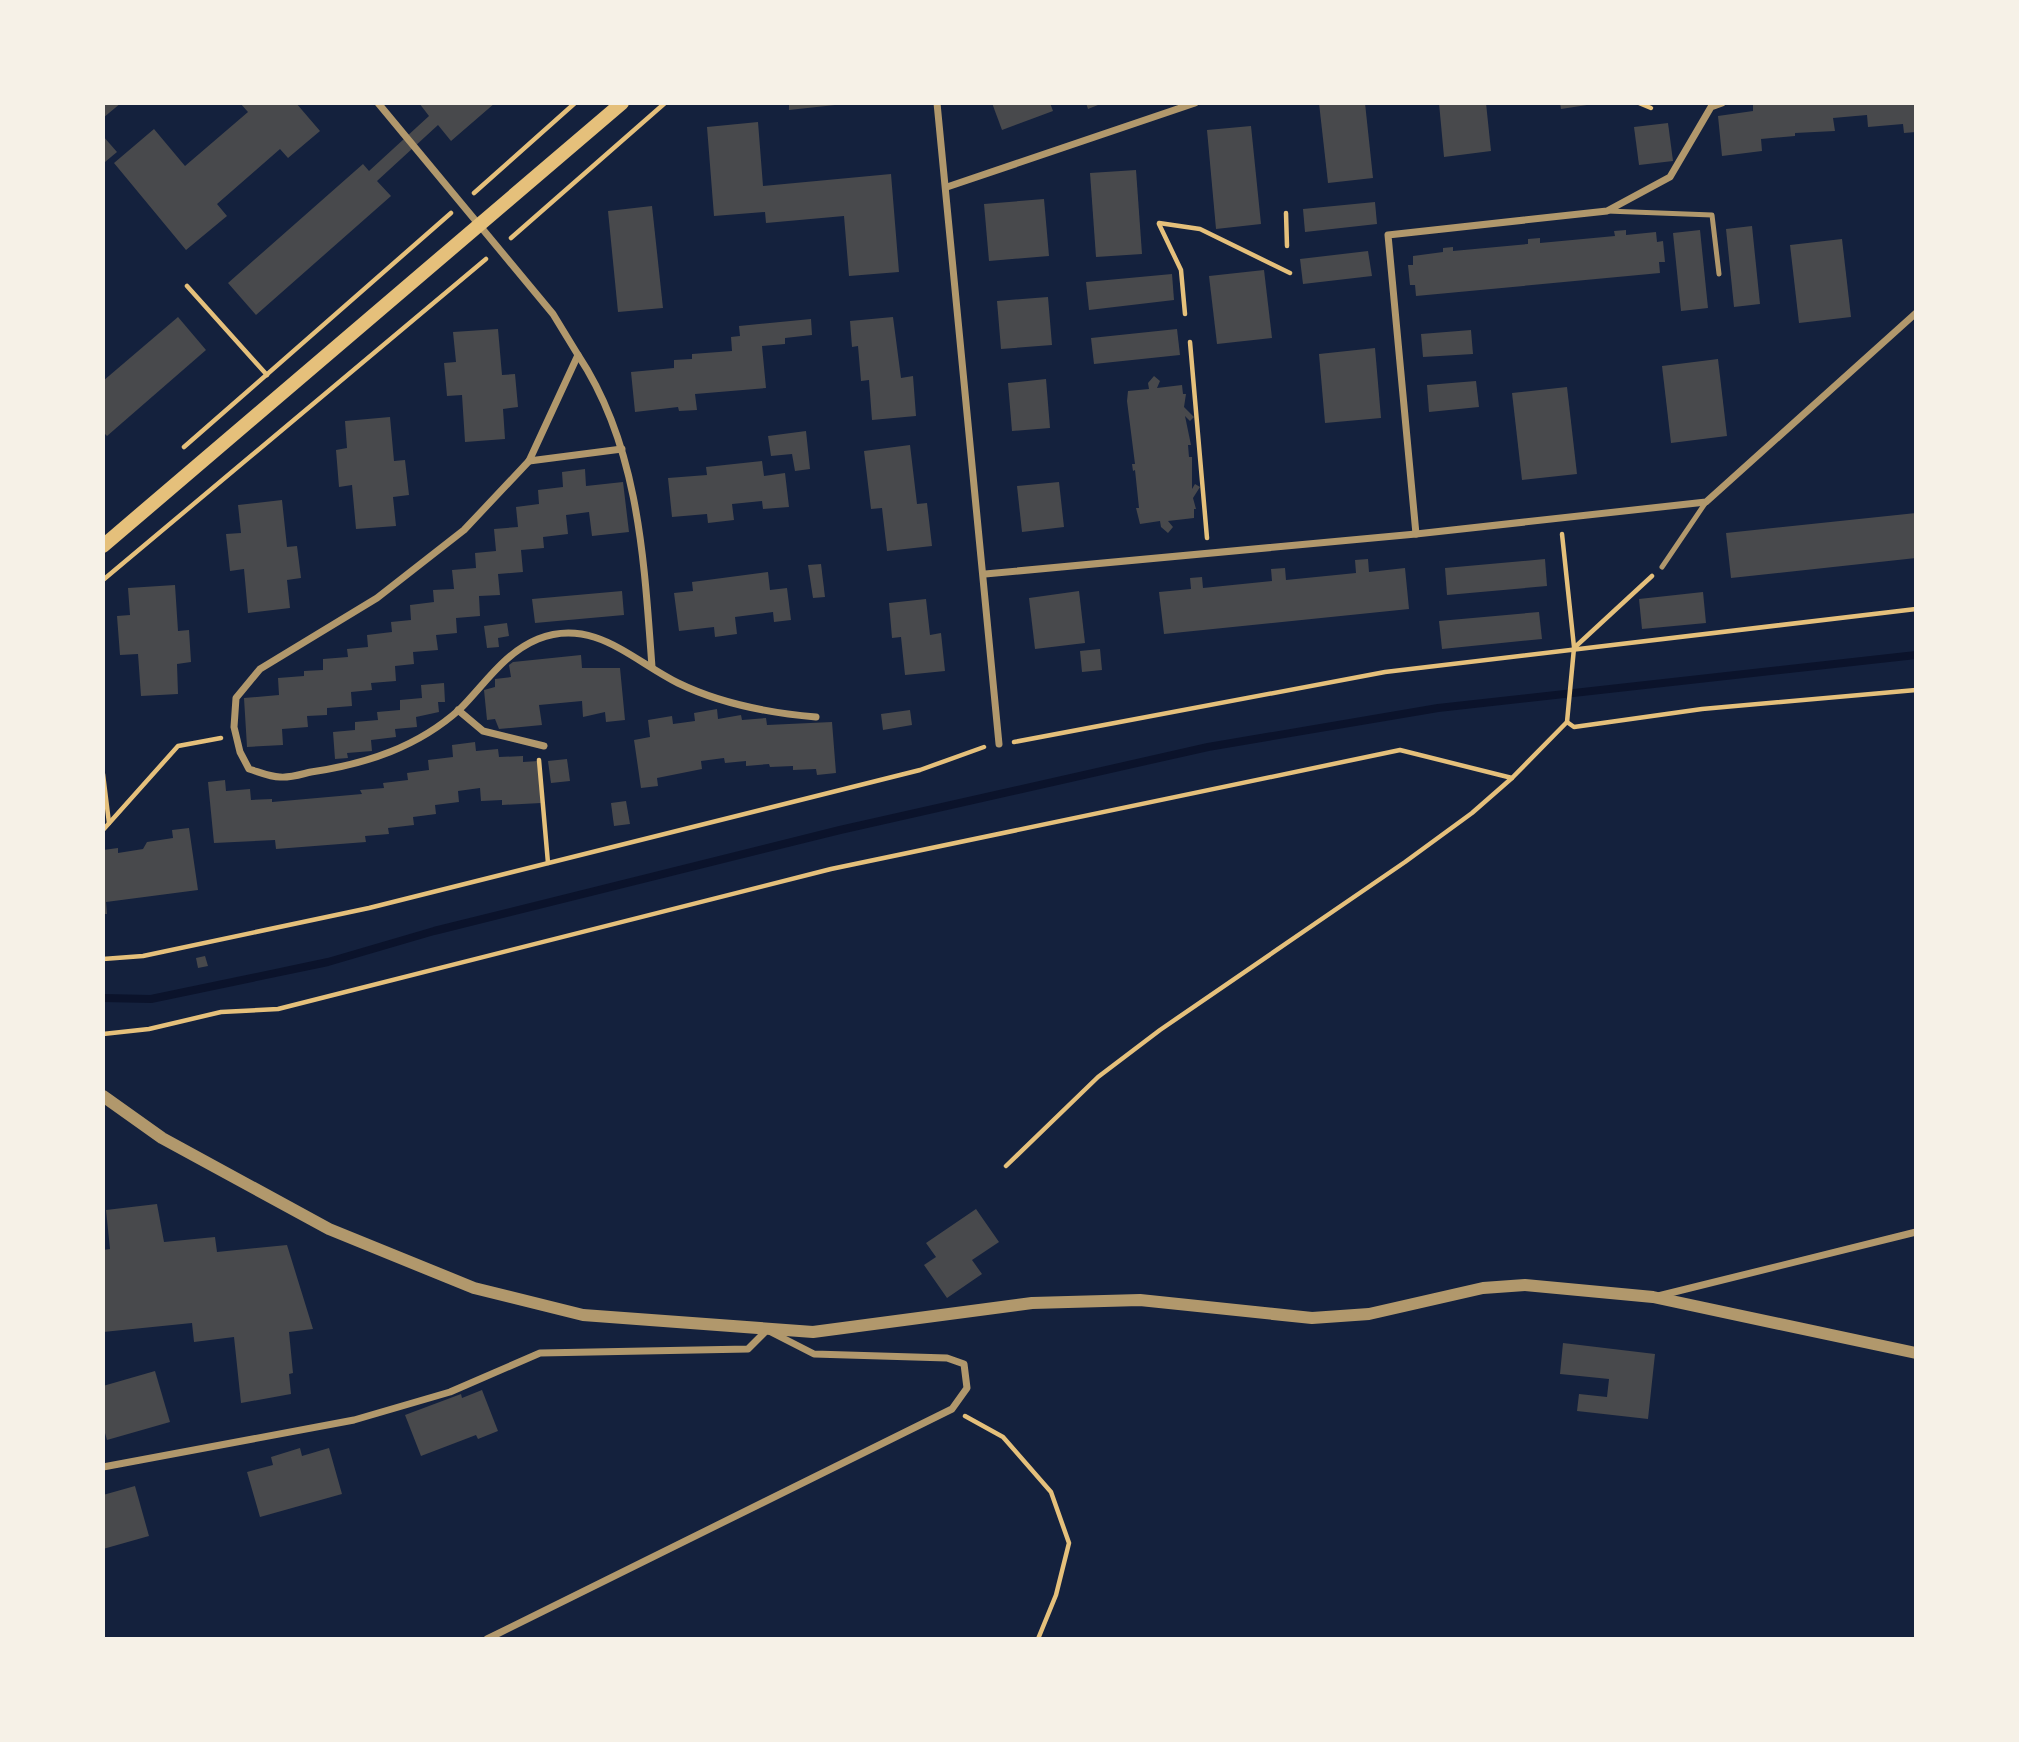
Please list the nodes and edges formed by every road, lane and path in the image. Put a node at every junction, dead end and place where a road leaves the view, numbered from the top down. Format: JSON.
{"nodes":[{"id":1,"x":378,"y":103,"type":"edge"},
{"id":2,"x":575,"y":103,"type":"edge"},
{"id":3,"x":622,"y":103,"type":"edge"},
{"id":4,"x":665,"y":103,"type":"edge"},
{"id":5,"x":937,"y":103,"type":"edge"},
{"id":6,"x":1195,"y":103,"type":"edge"},
{"id":7,"x":1639,"y":103,"type":"edge"},
{"id":8,"x":1722,"y":103,"type":"edge"},
{"id":9,"x":1651,"y":108,"type":"dead end"},
{"id":10,"x":947,"y":187,"type":"junction"},
{"id":11,"x":462,"y":203,"type":"junction"},
{"id":12,"x":1607,"y":211,"type":"junction"},
{"id":13,"x":1286,"y":213,"type":"dead end"},
{"id":14,"x":478,"y":225,"type":"junction"},
{"id":15,"x":1287,"y":246,"type":"dead end"},
{"id":16,"x":497,"y":250,"type":"junction"},
{"id":17,"x":1290,"y":273,"type":"dead end"},
{"id":18,"x":1719,"y":274,"type":"dead end"},
{"id":19,"x":187,"y":286,"type":"dead end"},
{"id":20,"x":1916,"y":313,"type":"edge"},
{"id":21,"x":1185,"y":314,"type":"dead end"},
{"id":22,"x":1190,"y":342,"type":"dead end"},
{"id":23,"x":578,"y":355,"type":"junction"},
{"id":24,"x":267,"y":375,"type":"junction"},
{"id":25,"x":622,"y":449,"type":"junction"},
{"id":26,"x":177,"y":453,"type":"dead end"},
{"id":27,"x":529,"y":461,"type":"junction"},
{"id":28,"x":1706,"y":502,"type":"junction"},
{"id":29,"x":1560,"y":518,"type":"junction"},
{"id":30,"x":1416,"y":534,"type":"junction"},
{"id":31,"x":103,"y":547,"type":"edge"},
{"id":32,"x":1209,"y":553,"type":"junction"},
{"id":33,"x":1662,"y":567,"type":"joint"},
{"id":34,"x":985,"y":574,"type":"junction"},
{"id":35,"x":103,"y":580,"type":"edge"},
{"id":36,"x":1916,"y":609,"type":"edge"},
{"id":37,"x":1574,"y":648,"type":"junction"},
{"id":38,"x":652,"y":667,"type":"junction"},
{"id":39,"x":1916,"y":690,"type":"edge"},
{"id":40,"x":458,"y":710,"type":"junction"},
{"id":41,"x":816,"y":717,"type":"dead end"},
{"id":42,"x":1567,"y":722,"type":"junction"},
{"id":43,"x":236,"y":735,"type":"junction"},
{"id":44,"x":999,"y":744,"type":"junction"},
{"id":45,"x":541,"y":745,"type":"joint"},
{"id":46,"x":103,"y":774,"type":"edge"},
{"id":47,"x":1512,"y":778,"type":"junction"},
{"id":48,"x":109,"y":824,"type":"junction"},
{"id":49,"x":103,"y":830,"type":"edge"},
{"id":50,"x":548,"y":863,"type":"junction"},
{"id":51,"x":103,"y":959,"type":"edge"},
{"id":52,"x":103,"y":1034,"type":"edge"},
{"id":53,"x":103,"y":1096,"type":"edge"},
{"id":54,"x":1006,"y":1166,"type":"dead end"},
{"id":55,"x":1916,"y":1232,"type":"edge"},
{"id":56,"x":1653,"y":1297,"type":"junction"},
{"id":57,"x":767,"y":1330,"type":"junction"},
{"id":58,"x":1916,"y":1353,"type":"edge"},
{"id":59,"x":952,"y":1409,"type":"junction"},
{"id":60,"x":103,"y":1467,"type":"edge"},
{"id":61,"x":487,"y":1639,"type":"edge"},
{"id":62,"x":1038,"y":1639,"type":"edge"}],
"edges":[{"from":1,"to":11,"type":"street"},
{"from":2,"to":11,"type":"path"},
{"from":3,"to":14,"type":"main road"},
{"from":4,"to":16,"type":"path"},
{"from":5,"to":10,"type":"street"},
{"from":6,"to":10,"type":"street"},
{"from":7,"to":9,"type":"path"},
{"from":8,"to":12,"type":"street"},
{"from":10,"to":34,"type":"street"},
{"from":11,"to":14,"type":"street"},
{"from":11,"to":24,"type":"path"},
{"from":12,"to":18,"type":"lane"},
{"from":12,"to":30,"type":"street"},
{"from":13,"to":15,"type":"path"},
{"from":14,"to":16,"type":"street"},
{"from":14,"to":31,"type":"main road"},
{"from":16,"to":23,"type":"street"},
{"from":16,"to":35,"type":"path"},
{"from":17,"to":21,"type":"path"},
{"from":19,"to":24,"type":"path"},
{"from":20,"to":28,"type":"street"},
{"from":22,"to":32,"type":"path"},
{"from":23,"to":25,"type":"street"},
{"from":23,"to":27,"type":"street"},
{"from":24,"to":26,"type":"path"},
{"from":25,"to":27,"type":"street"},
{"from":25,"to":38,"type":"street"},
{"from":27,"to":43,"type":"street"},
{"from":28,"to":29,"type":"street"},
{"from":28,"to":33,"type":"lane"},
{"from":29,"to":30,"type":"street"},
{"from":29,"to":37,"type":"path"},
{"from":30,"to":32,"type":"street"},
{"from":32,"to":34,"type":"street"},
{"from":33,"to":37,"type":"path"},
{"from":34,"to":44,"type":"street"},
{"from":36,"to":37,"type":"path"},
{"from":37,"to":42,"type":"path"},
{"from":37,"to":44,"type":"path"},
{"from":38,"to":40,"type":"street"},
{"from":38,"to":41,"type":"street"},
{"from":39,"to":42,"type":"path"},
{"from":40,"to":43,"type":"street"},
{"from":40,"to":45,"type":"street"},
{"from":42,"to":47,"type":"path"},
{"from":43,"to":48,"type":"path"},
{"from":44,"to":50,"type":"path"},
{"from":45,"to":50,"type":"path"},
{"from":46,"to":48,"type":"path"},
{"from":47,"to":52,"type":"path"},
{"from":47,"to":54,"type":"path"},
{"from":48,"to":49,"type":"path"},
{"from":50,"to":51,"type":"path"},
{"from":53,"to":57,"type":"street"},
{"from":55,"to":56,"type":"street"},
{"from":56,"to":57,"type":"street"},
{"from":56,"to":58,"type":"street"},
{"from":57,"to":59,"type":"street"},
{"from":57,"to":60,"type":"street"},
{"from":59,"to":61,"type":"street"},
{"from":59,"to":62,"type":"path"}]}
